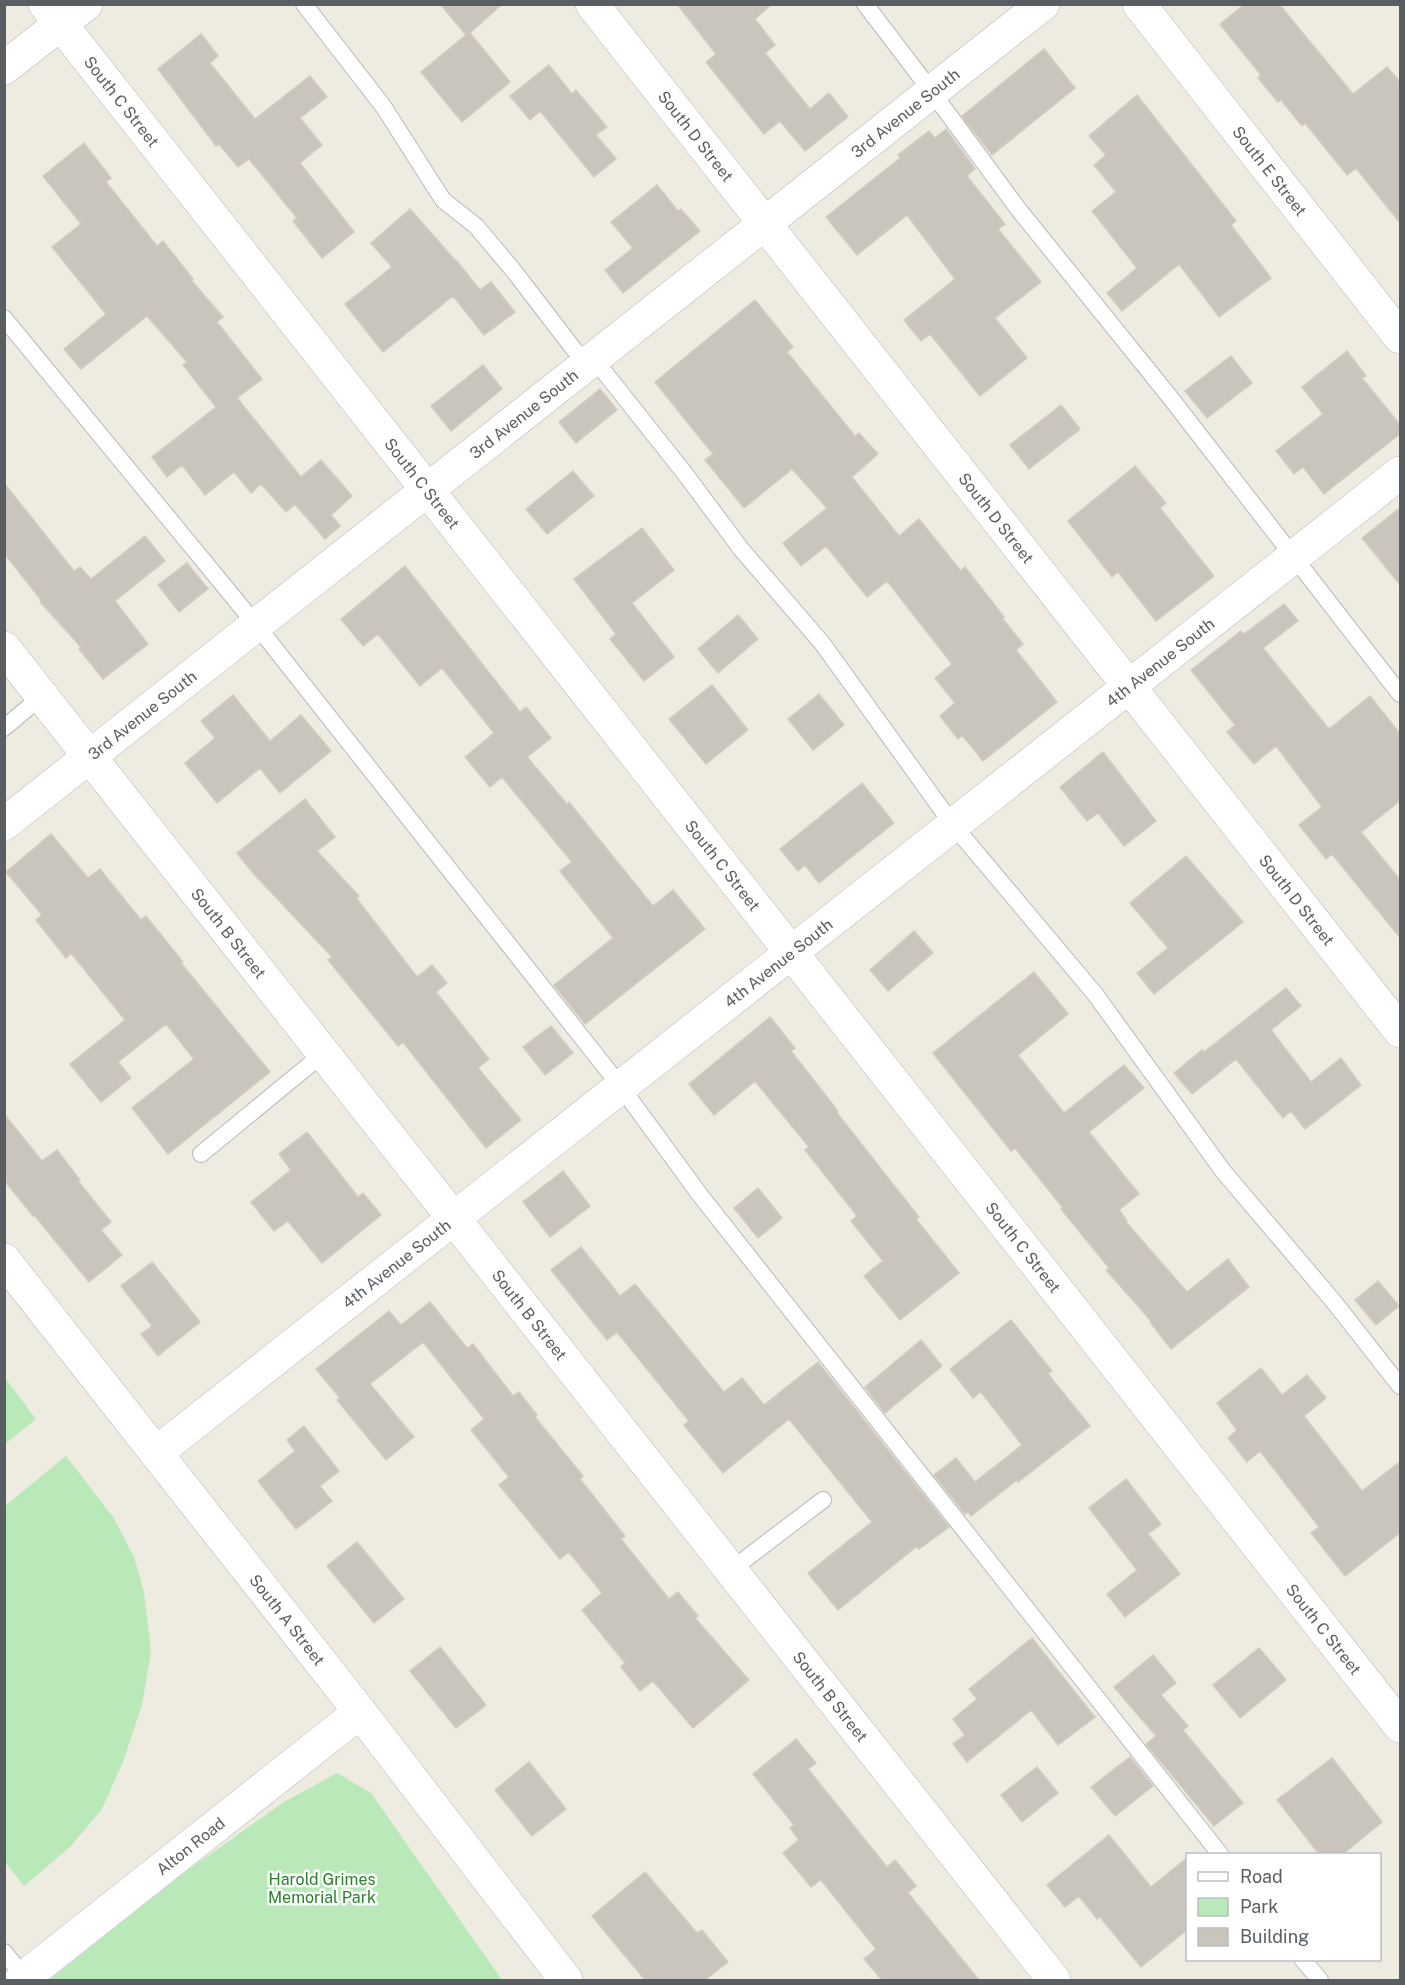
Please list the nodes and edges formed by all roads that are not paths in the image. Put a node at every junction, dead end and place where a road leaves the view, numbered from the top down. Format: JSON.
{"nodes":[{"id":1,"x":86,"y":4,"type":"edge"},
{"id":2,"x":304,"y":4,"type":"edge"},
{"id":3,"x":592,"y":4,"type":"edge"},
{"id":4,"x":865,"y":4,"type":"edge"},
{"id":5,"x":1043,"y":4,"type":"edge"},
{"id":6,"x":1139,"y":4,"type":"edge"},
{"id":7,"x":53,"y":14,"type":"edge"},
{"id":8,"x":4,"y":68,"type":"edge"},
{"id":9,"x":932,"y":92,"type":"junction"},
{"id":10,"x":765,"y":224,"type":"junction"},
{"id":11,"x":4,"y":318,"type":"edge"},
{"id":12,"x":1401,"y":337,"type":"edge"},
{"id":13,"x":590,"y":362,"type":"junction"},
{"id":14,"x":1401,"y":473,"type":"edge"},
{"id":15,"x":428,"y":490,"type":"junction"},
{"id":16,"x":1293,"y":558,"type":"junction"},
{"id":17,"x":257,"y":626,"type":"junction"},
{"id":18,"x":4,"y":648,"type":"edge"},
{"id":19,"x":1129,"y":687,"type":"junction"},
{"id":20,"x":1401,"y":694,"type":"edge"},
{"id":21,"x":42,"y":696,"type":"junction"},
{"id":22,"x":4,"y":728,"type":"edge"},
{"id":23,"x":90,"y":757,"type":"junction"},
{"id":24,"x":4,"y":824,"type":"edge"},
{"id":25,"x":953,"y":825,"type":"junction"},
{"id":26,"x":792,"y":953,"type":"junction"},
{"id":27,"x":1401,"y":1031,"type":"edge"},
{"id":28,"x":324,"y":1053,"type":"junction"},
{"id":29,"x":621,"y":1087,"type":"junction"},
{"id":30,"x":201,"y":1154,"type":"dead end"},
{"id":31,"x":454,"y":1219,"type":"junction"},
{"id":32,"x":4,"y":1260,"type":"edge"},
{"id":33,"x":1401,"y":1386,"type":"edge"},
{"id":34,"x":156,"y":1453,"type":"junction"},
{"id":35,"x":823,"y":1500,"type":"dead end"},
{"id":36,"x":731,"y":1570,"type":"junction"},
{"id":37,"x":360,"y":1712,"type":"junction"},
{"id":38,"x":1401,"y":1726,"type":"edge"},
{"id":39,"x":1219,"y":1853,"type":"edge"},
{"id":40,"x":4,"y":1952,"type":"edge"},
{"id":41,"x":1305,"y":1961,"type":"edge"},
{"id":42,"x":23,"y":1979,"type":"edge"},
{"id":43,"x":566,"y":1980,"type":"edge"},
{"id":44,"x":1054,"y":1980,"type":"edge"},
{"id":45,"x":1320,"y":1980,"type":"edge"}],
"edges":[{"from":1,"to":7,"type":"street"},
{"from":2,"to":13,"type":"lane"},
{"from":3,"to":10,"type":"street","name":"South D Street"},
{"from":4,"to":9,"type":"lane"},
{"from":5,"to":9,"type":"street","name":"3rd Avenue South"},
{"from":6,"to":12,"type":"street","name":"South E Street"},
{"from":7,"to":8,"type":"street"},
{"from":7,"to":15,"type":"street","name":"South C Street"},
{"from":9,"to":10,"type":"street","name":"3rd Avenue South"},
{"from":9,"to":16,"type":"lane"},
{"from":10,"to":13,"type":"street","name":"3rd Avenue South"},
{"from":10,"to":19,"type":"street","name":"South D Street"},
{"from":11,"to":17,"type":"lane"},
{"from":13,"to":15,"type":"street","name":"3rd Avenue South"},
{"from":13,"to":25,"type":"lane"},
{"from":14,"to":16,"type":"street","name":"4th Avenue South"},
{"from":15,"to":17,"type":"street","name":"3rd Avenue South"},
{"from":15,"to":26,"type":"street","name":"South C Street"},
{"from":16,"to":19,"type":"street","name":"4th Avenue South"},
{"from":16,"to":20,"type":"lane"},
{"from":17,"to":23,"type":"street","name":"3rd Avenue South"},
{"from":17,"to":29,"type":"lane"},
{"from":18,"to":21,"type":"street","name":"South B Street"},
{"from":19,"to":25,"type":"street","name":"4th Avenue South"},
{"from":19,"to":27,"type":"street","name":"South D Street"},
{"from":21,"to":22,"type":"lane"},
{"from":21,"to":23,"type":"street","name":"South B Street"},
{"from":23,"to":24,"type":"street","name":"3rd Avenue South"},
{"from":23,"to":28,"type":"street","name":"South B Street"},
{"from":25,"to":26,"type":"street","name":"4th Avenue South"},
{"from":25,"to":33,"type":"lane"},
{"from":26,"to":29,"type":"street","name":"4th Avenue South"},
{"from":26,"to":38,"type":"street","name":"South C Street"},
{"from":28,"to":30,"type":"lane"},
{"from":28,"to":31,"type":"street","name":"South B Street"},
{"from":29,"to":31,"type":"street","name":"4th Avenue South"},
{"from":29,"to":39,"type":"lane"},
{"from":31,"to":34,"type":"street","name":"4th Avenue South"},
{"from":31,"to":36,"type":"street","name":"South B Street"},
{"from":32,"to":34,"type":"street","name":"South A Street"},
{"from":34,"to":37,"type":"street","name":"South A Street"},
{"from":35,"to":36,"type":"lane"},
{"from":36,"to":44,"type":"street","name":"South B Street"},
{"from":37,"to":42,"type":"street","name":"Alton Road"},
{"from":37,"to":43,"type":"street","name":"South A Street"},
{"from":40,"to":42,"type":"lane"},
{"from":41,"to":45,"type":"lane"}]}
